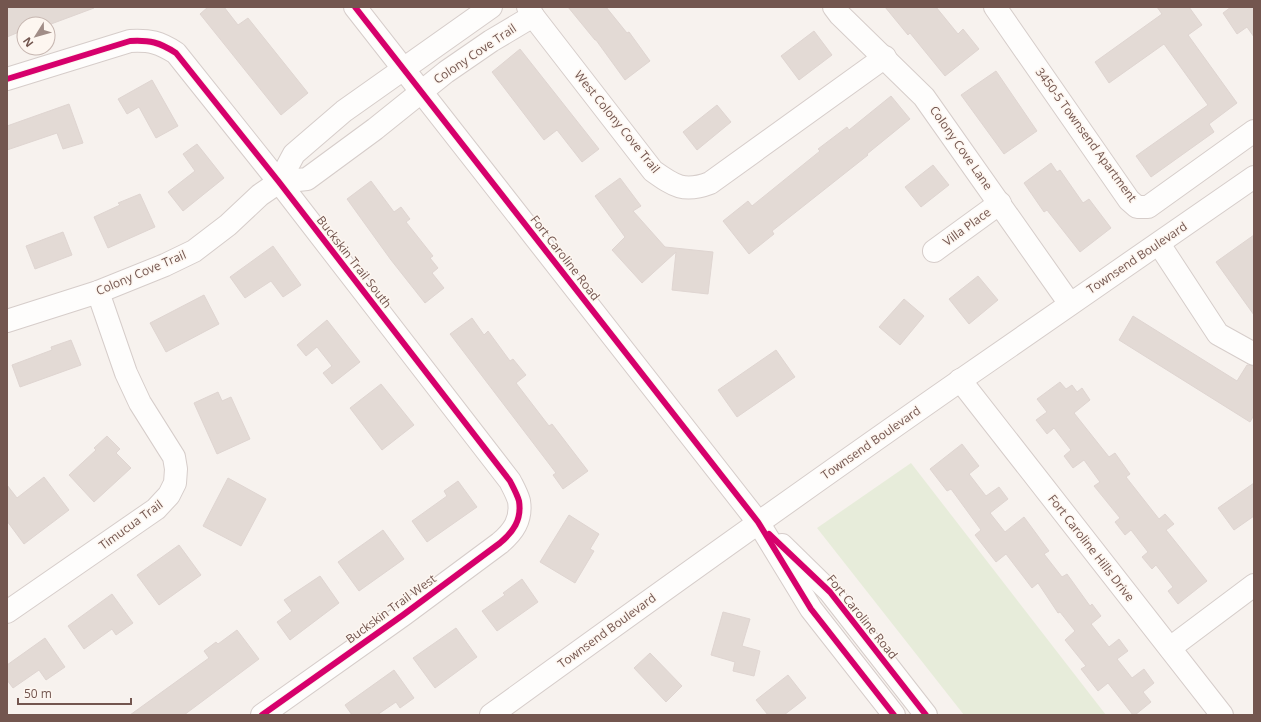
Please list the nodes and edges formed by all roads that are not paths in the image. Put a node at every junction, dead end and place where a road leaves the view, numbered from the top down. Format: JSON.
{"nodes":[{"id":1,"x":355,"y":7,"type":"edge"},
{"id":2,"x":491,"y":7,"type":"edge"},
{"id":3,"x":834,"y":7,"type":"edge"},
{"id":4,"x":995,"y":7,"type":"edge"},
{"id":5,"x":531,"y":11,"type":"edge"},
{"id":6,"x":885,"y":58,"type":"junction"},
{"id":7,"x":403,"y":69,"type":"junction"},
{"id":8,"x":7,"y":79,"type":"edge"},
{"id":9,"x":421,"y":92,"type":"junction"},
{"id":10,"x":1254,"y":131,"type":"edge"},
{"id":11,"x":1254,"y":177,"type":"edge"},
{"id":12,"x":278,"y":182,"type":"junction"},
{"id":13,"x":1000,"y":203,"type":"junction"},
{"id":14,"x":1159,"y":244,"type":"junction"},
{"id":15,"x":934,"y":251,"type":"dead end"},
{"id":16,"x":98,"y":292,"type":"junction"},
{"id":17,"x":1070,"y":304,"type":"junction"},
{"id":18,"x":7,"y":321,"type":"edge"},
{"id":19,"x":1254,"y":354,"type":"edge"},
{"id":20,"x":960,"y":380,"type":"junction"},
{"id":21,"x":519,"y":509,"type":"joint"},
{"id":22,"x":758,"y":522,"type":"junction"},
{"id":23,"x":1254,"y":585,"type":"edge"},
{"id":24,"x":7,"y":612,"type":"edge"},
{"id":25,"x":1170,"y":648,"type":"junction"},
{"id":26,"x":262,"y":715,"type":"edge"},
{"id":27,"x":491,"y":715,"type":"edge"},
{"id":28,"x":894,"y":715,"type":"edge"},
{"id":29,"x":926,"y":715,"type":"edge"},
{"id":30,"x":1222,"y":715,"type":"edge"}],
"edges":[{"from":1,"to":7,"type":"street","name":"Fort Caroline Road"},
{"from":2,"to":7,"type":"street","name":"Colony Cove Trail"},
{"from":3,"to":6,"type":"street","name":"Colony Cove Lane"},
{"from":4,"to":10,"type":"street","name":"3450-5 Townsend Apartment"},
{"from":5,"to":6,"type":"street","name":"West Colony Cove Trail"},
{"from":5,"to":9,"type":"street","name":"Colony Cove Trail"},
{"from":6,"to":13,"type":"street","name":"Colony Cove Lane"},
{"from":7,"to":9,"type":"street","name":"Fort Caroline Road"},
{"from":7,"to":12,"type":"street","name":"Colony Cove Trail"},
{"from":8,"to":12,"type":"street","name":"Buckskin Trail South"},
{"from":9,"to":12,"type":"street","name":"Colony Cove Trail"},
{"from":9,"to":22,"type":"street","name":"Fort Caroline Road"},
{"from":11,"to":14,"type":"street","name":"Townsend Boulevard"},
{"from":12,"to":16,"type":"street","name":"Colony Cove Trail"},
{"from":12,"to":21,"type":"street","name":"Buckskin Trail South"},
{"from":13,"to":15,"type":"street","name":"Villa Place"},
{"from":13,"to":17,"type":"street","name":"Colony Cove Lane"},
{"from":14,"to":17,"type":"street","name":"Townsend Boulevard"},
{"from":14,"to":19,"type":"street"},
{"from":16,"to":18,"type":"street","name":"Colony Cove Trail"},
{"from":16,"to":24,"type":"street","name":"Timucua Trail"},
{"from":17,"to":20,"type":"street","name":"Townsend Boulevard"},
{"from":20,"to":22,"type":"street","name":"Townsend Boulevard"},
{"from":20,"to":25,"type":"street","name":"Fort Caroline Hills Drive"},
{"from":21,"to":26,"type":"street","name":"Buckskin Trail West"},
{"from":22,"to":27,"type":"street","name":"Townsend Boulevard"},
{"from":22,"to":28,"type":"street","name":"Fort Caroline Road"},
{"from":22,"to":29,"type":"street","name":"Fort Caroline Road"},
{"from":23,"to":25,"type":"street"},
{"from":25,"to":30,"type":"street","name":"Fort Caroline Hills Drive"}]}
